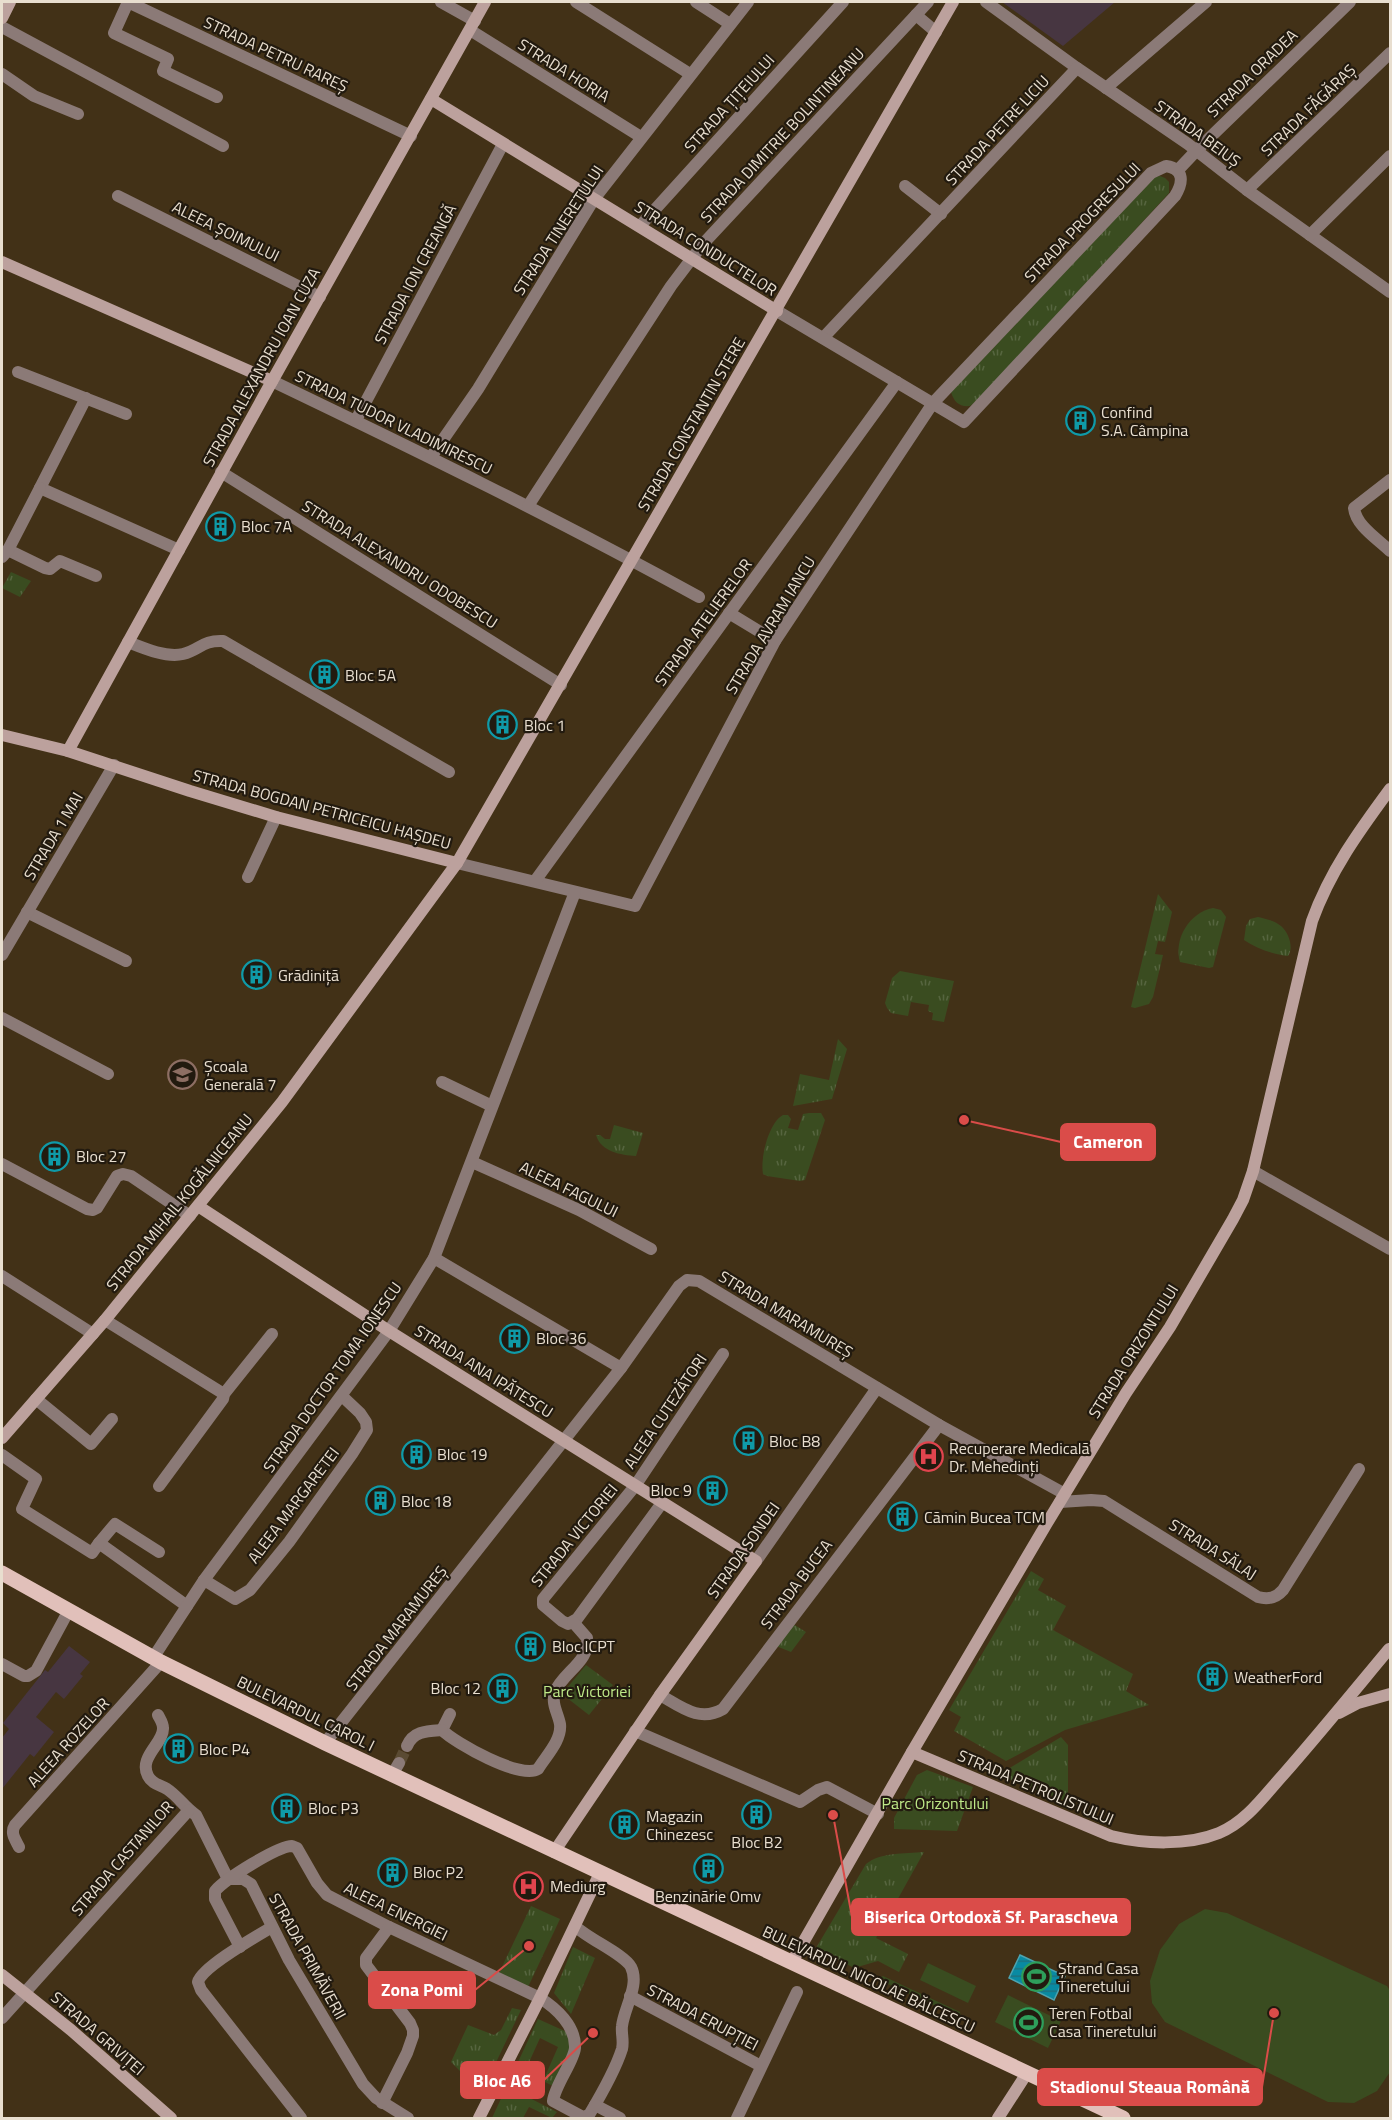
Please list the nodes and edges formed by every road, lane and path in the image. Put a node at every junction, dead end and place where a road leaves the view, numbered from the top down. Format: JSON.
{"nodes":[{"id":1,"x":10,"y":2,"type":"edge"},
{"id":2,"x":128,"y":2,"type":"edge"},
{"id":3,"x":441,"y":2,"type":"edge"},
{"id":4,"x":485,"y":2,"type":"edge"},
{"id":5,"x":576,"y":2,"type":"edge"},
{"id":6,"x":696,"y":2,"type":"edge"},
{"id":7,"x":748,"y":2,"type":"edge"},
{"id":8,"x":843,"y":2,"type":"edge"},
{"id":9,"x":928,"y":2,"type":"edge"},
{"id":10,"x":953,"y":2,"type":"edge"},
{"id":11,"x":986,"y":2,"type":"edge"},
{"id":12,"x":1206,"y":2,"type":"edge"},
{"id":13,"x":1350,"y":2,"type":"edge"},
{"id":14,"x":916,"y":15,"type":"junction"},
{"id":15,"x":2,"y":18,"type":"edge"},
{"id":16,"x":730,"y":24,"type":"junction"},
{"id":17,"x":472,"y":25,"type":"junction"},
{"id":18,"x":2,"y":27,"type":"edge"},
{"id":19,"x":936,"y":32,"type":"junction"},
{"id":20,"x":1390,"y":53,"type":"edge"},
{"id":21,"x":1077,"y":68,"type":"junction"},
{"id":22,"x":2,"y":74,"type":"edge"},
{"id":23,"x":690,"y":74,"type":"junction"},
{"id":24,"x":1106,"y":88,"type":"junction"},
{"id":25,"x":217,"y":97,"type":"dead end"},
{"id":26,"x":431,"y":99,"type":"junction"},
{"id":27,"x":78,"y":114,"type":"dead end"},
{"id":28,"x":411,"y":136,"type":"junction"},
{"id":29,"x":641,"y":137,"type":"junction"},
{"id":30,"x":503,"y":144,"type":"junction"},
{"id":31,"x":223,"y":146,"type":"dead end"},
{"id":32,"x":1196,"y":151,"type":"junction"},
{"id":33,"x":1390,"y":156,"type":"edge"},
{"id":34,"x":1178,"y":170,"type":"junction"},
{"id":35,"x":905,"y":186,"type":"dead end"},
{"id":36,"x":1247,"y":190,"type":"junction"},
{"id":37,"x":118,"y":196,"type":"dead end"},
{"id":38,"x":594,"y":199,"type":"junction"},
{"id":39,"x":941,"y":214,"type":"junction"},
{"id":40,"x":640,"y":226,"type":"junction"},
{"id":41,"x":1310,"y":235,"type":"junction"},
{"id":42,"x":692,"y":258,"type":"junction"},
{"id":43,"x":2,"y":262,"type":"edge"},
{"id":44,"x":1390,"y":292,"type":"edge"},
{"id":45,"x":320,"y":297,"type":"junction"},
{"id":46,"x":777,"y":311,"type":"junction"},
{"id":47,"x":823,"y":338,"type":"junction"},
{"id":48,"x":18,"y":372,"type":"dead end"},
{"id":49,"x":272,"y":381,"type":"junction"},
{"id":50,"x":897,"y":382,"type":"junction"},
{"id":51,"x":86,"y":398,"type":"junction"},
{"id":52,"x":933,"y":403,"type":"junction"},
{"id":53,"x":126,"y":414,"type":"dead end"},
{"id":54,"x":356,"y":420,"type":"junction"},
{"id":55,"x":431,"y":457,"type":"junction"},
{"id":56,"x":221,"y":472,"type":"junction"},
{"id":57,"x":1390,"y":480,"type":"edge"},
{"id":58,"x":40,"y":488,"type":"junction"},
{"id":59,"x":528,"y":506,"type":"junction"},
{"id":60,"x":179,"y":550,"type":"junction"},
{"id":61,"x":1390,"y":551,"type":"edge"},
{"id":62,"x":4,"y":553,"type":"edge"},
{"id":63,"x":631,"y":560,"type":"junction"},
{"id":64,"x":96,"y":576,"type":"dead end"},
{"id":65,"x":699,"y":597,"type":"dead end"},
{"id":66,"x":729,"y":613,"type":"junction"},
{"id":67,"x":775,"y":641,"type":"junction"},
{"id":68,"x":128,"y":642,"type":"junction"},
{"id":69,"x":561,"y":685,"type":"junction"},
{"id":70,"x":2,"y":735,"type":"edge"},
{"id":71,"x":68,"y":751,"type":"junction"},
{"id":72,"x":114,"y":765,"type":"junction"},
{"id":73,"x":449,"y":771,"type":"dead end"},
{"id":74,"x":1390,"y":789,"type":"edge"},
{"id":75,"x":276,"y":817,"type":"junction"},
{"id":76,"x":457,"y":863,"type":"junction"},
{"id":77,"x":248,"y":877,"type":"dead end"},
{"id":78,"x":535,"y":881,"type":"junction"},
{"id":79,"x":575,"y":891,"type":"junction"},
{"id":80,"x":636,"y":906,"type":"joint"},
{"id":81,"x":27,"y":912,"type":"junction"},
{"id":82,"x":2,"y":955,"type":"edge"},
{"id":83,"x":126,"y":961,"type":"dead end"},
{"id":84,"x":2,"y":1018,"type":"edge"},
{"id":85,"x":108,"y":1074,"type":"dead end"},
{"id":86,"x":442,"y":1082,"type":"dead end"},
{"id":87,"x":492,"y":1106,"type":"junction"},
{"id":88,"x":472,"y":1162,"type":"junction"},
{"id":89,"x":2,"y":1164,"type":"edge"},
{"id":90,"x":1253,"y":1171,"type":"junction"},
{"id":91,"x":194,"y":1211,"type":"junction"},
{"id":92,"x":651,"y":1249,"type":"dead end"},
{"id":93,"x":1390,"y":1250,"type":"edge"},
{"id":94,"x":434,"y":1258,"type":"junction"},
{"id":95,"x":2,"y":1276,"type":"edge"},
{"id":96,"x":105,"y":1320,"type":"junction"},
{"id":97,"x":389,"y":1331,"type":"junction"},
{"id":98,"x":93,"y":1334,"type":"junction"},
{"id":99,"x":272,"y":1334,"type":"dead end"},
{"id":100,"x":723,"y":1354,"type":"dead end"},
{"id":101,"x":621,"y":1368,"type":"junction"},
{"id":102,"x":877,"y":1388,"type":"junction"},
{"id":103,"x":224,"y":1394,"type":"junction"},
{"id":104,"x":342,"y":1396,"type":"junction"},
{"id":105,"x":36,"y":1399,"type":"junction"},
{"id":106,"x":112,"y":1419,"type":"dead end"},
{"id":107,"x":939,"y":1425,"type":"junction"},
{"id":108,"x":2,"y":1438,"type":"edge"},
{"id":109,"x":564,"y":1441,"type":"junction"},
{"id":110,"x":2,"y":1455,"type":"edge"},
{"id":111,"x":1359,"y":1469,"type":"dead end"},
{"id":112,"x":159,"y":1486,"type":"dead end"},
{"id":113,"x":635,"y":1486,"type":"junction"},
{"id":114,"x":1063,"y":1498,"type":"junction"},
{"id":115,"x":662,"y":1503,"type":"junction"},
{"id":116,"x":99,"y":1543,"type":"junction"},
{"id":117,"x":159,"y":1552,"type":"dead end"},
{"id":118,"x":756,"y":1561,"type":"junction"},
{"id":119,"x":2,"y":1574,"type":"edge"},
{"id":120,"x":204,"y":1580,"type":"junction"},
{"id":121,"x":187,"y":1606,"type":"junction"},
{"id":122,"x":69,"y":1610,"type":"junction"},
{"id":123,"x":573,"y":1622,"type":"junction"},
{"id":124,"x":1390,"y":1649,"type":"edge"},
{"id":125,"x":157,"y":1660,"type":"junction"},
{"id":126,"x":2,"y":1664,"type":"edge"},
{"id":127,"x":1390,"y":1694,"type":"edge"},
{"id":128,"x":660,"y":1695,"type":"junction"},
{"id":129,"x":158,"y":1714,"type":"dead end"},
{"id":130,"x":450,"y":1714,"type":"dead end"},
{"id":131,"x":1333,"y":1716,"type":"junction"},
{"id":132,"x":442,"y":1730,"type":"junction"},
{"id":133,"x":635,"y":1731,"type":"junction"},
{"id":134,"x":326,"y":1743,"type":"junction"},
{"id":135,"x":407,"y":1746,"type":"tunnel mouth"},
{"id":136,"x":912,"y":1752,"type":"junction"},
{"id":137,"x":189,"y":1810,"type":"junction"},
{"id":138,"x":878,"y":1814,"type":"junction"},
{"id":139,"x":19,"y":1847,"type":"dead end"},
{"id":140,"x":554,"y":1852,"type":"junction"},
{"id":141,"x":600,"y":1873,"type":"junction"},
{"id":142,"x":228,"y":1879,"type":"junction"},
{"id":143,"x":574,"y":1926,"type":"junction"},
{"id":144,"x":272,"y":1927,"type":"junction"},
{"id":145,"x":389,"y":1927,"type":"junction"},
{"id":146,"x":240,"y":1947,"type":"junction"},
{"id":147,"x":792,"y":1962,"type":"junction"},
{"id":148,"x":2,"y":1975,"type":"edge"},
{"id":149,"x":24,"y":1992,"type":"junction"},
{"id":150,"x":797,"y":1992,"type":"dead end"},
{"id":151,"x":630,"y":1996,"type":"junction"},
{"id":152,"x":540,"y":1998,"type":"junction"},
{"id":153,"x":2,"y":2018,"type":"edge"},
{"id":154,"x":761,"y":2066,"type":"junction"},
{"id":155,"x":1027,"y":2073,"type":"junction"},
{"id":156,"x":382,"y":2103,"type":"junction"},
{"id":157,"x":595,"y":2105,"type":"junction"},
{"id":158,"x":577,"y":2117,"type":"edge"},
{"id":159,"x":171,"y":2118,"type":"edge"},
{"id":160,"x":301,"y":2118,"type":"edge"},
{"id":161,"x":408,"y":2118,"type":"edge"},
{"id":162,"x":479,"y":2118,"type":"edge"},
{"id":163,"x":620,"y":2118,"type":"edge"},
{"id":164,"x":736,"y":2118,"type":"edge"},
{"id":165,"x":998,"y":2118,"type":"edge"},
{"id":166,"x":1123,"y":2118,"type":"edge"}],
"edges":[{"from":1,"to":15,"type":"street"},
{"from":2,"to":25,"type":"street"},
{"from":2,"to":28,"type":"street","name":"STRADA PETRU RAREȘ"},
{"from":3,"to":17,"type":"street","name":"STRADA HORIA"},
{"from":4,"to":17,"type":"street","name":"STRADA ALEXANDRU IOAN CUZA"},
{"from":5,"to":23,"type":"street"},
{"from":6,"to":16,"type":"street"},
{"from":7,"to":16,"type":"street","name":"STRADA TINERETULUI"},
{"from":8,"to":40,"type":"street","name":"STRADA ȚIȚEIULUI"},
{"from":9,"to":14,"type":"street","name":"STRADA DIMITRIE BOLINTINEANU"},
{"from":10,"to":19,"type":"street","name":"STRADA CONSTANTIN STERE"},
{"from":11,"to":21,"type":"street","name":"STRADA BEIUȘ"},
{"from":12,"to":24,"type":"street"},
{"from":13,"to":32,"type":"street","name":"STRADA ORADEA"},
{"from":14,"to":19,"type":"street"},
{"from":14,"to":42,"type":"street","name":"STRADA DIMITRIE BOLINTINEANU"},
{"from":16,"to":23,"type":"street","name":"STRADA TINERETULUI"},
{"from":17,"to":26,"type":"street","name":"STRADA ALEXANDRU IOAN CUZA"},
{"from":17,"to":29,"type":"street","name":"STRADA HORIA"},
{"from":18,"to":31,"type":"street"},
{"from":19,"to":46,"type":"street","name":"STRADA CONSTANTIN STERE"},
{"from":20,"to":36,"type":"street","name":"STRADA FĂGĂRAȘ"},
{"from":21,"to":24,"type":"street","name":"STRADA BEIUȘ"},
{"from":21,"to":39,"type":"street","name":"STRADA PETRE LICIU"},
{"from":22,"to":27,"type":"street"},
{"from":23,"to":29,"type":"street","name":"STRADA TINERETULUI"},
{"from":24,"to":32,"type":"street","name":"STRADA BEIUȘ"},
{"from":26,"to":28,"type":"street","name":"STRADA ALEXANDRU IOAN CUZA"},
{"from":26,"to":30,"type":"street","name":"STRADA CONDUCTELOR"},
{"from":28,"to":45,"type":"street","name":"STRADA ALEXANDRU IOAN CUZA"},
{"from":29,"to":38,"type":"street","name":"STRADA TINERETULUI"},
{"from":30,"to":38,"type":"street","name":"STRADA CONDUCTELOR"},
{"from":30,"to":54,"type":"street","name":"STRADA ION CREANGĂ"},
{"from":32,"to":34,"type":"street","name":"STRADA ORADEA"},
{"from":32,"to":36,"type":"street","name":"STRADA BEIUȘ"},
{"from":33,"to":41,"type":"street"},
{"from":34,"to":52,"type":"street","name":"STRADA PROGRESULUI"},
{"from":34,"to":52,"type":"street","name":"STRADA CONDUCTELOR"},
{"from":35,"to":39,"type":"street"},
{"from":36,"to":41,"type":"street","name":"STRADA BEIUȘ"},
{"from":37,"to":45,"type":"street","name":"ALEEA ȘOIMULUI"},
{"from":38,"to":40,"type":"street","name":"STRADA CONDUCTELOR"},
{"from":38,"to":55,"type":"street","name":"STRADA TINERETULUI"},
{"from":39,"to":47,"type":"street","name":"STRADA PETRE LICIU"},
{"from":40,"to":42,"type":"street","name":"STRADA CONDUCTELOR"},
{"from":41,"to":44,"type":"street","name":"STRADA BEIUȘ"},
{"from":42,"to":46,"type":"street","name":"STRADA CONDUCTELOR"},
{"from":42,"to":59,"type":"street","name":"STRADA DIMITRIE BOLINTINEANU"},
{"from":43,"to":49,"type":"street","name":"STRADA TUDOR VLADIMIRESCU"},
{"from":45,"to":49,"type":"street","name":"STRADA ALEXANDRU IOAN CUZA"},
{"from":46,"to":47,"type":"street","name":"STRADA CONDUCTELOR"},
{"from":46,"to":63,"type":"street","name":"STRADA CONSTANTIN STERE"},
{"from":47,"to":50,"type":"street","name":"STRADA CONDUCTELOR"},
{"from":48,"to":51,"type":"street"},
{"from":49,"to":54,"type":"street","name":"STRADA TUDOR VLADIMIRESCU"},
{"from":49,"to":56,"type":"street","name":"STRADA ALEXANDRU IOAN CUZA"},
{"from":50,"to":52,"type":"street","name":"STRADA CONDUCTELOR"},
{"from":50,"to":66,"type":"street","name":"STRADA ATELIERELOR"},
{"from":51,"to":53,"type":"street"},
{"from":51,"to":58,"type":"street"},
{"from":52,"to":67,"type":"street","name":"STRADA AVRAM IANCU"},
{"from":54,"to":55,"type":"street","name":"STRADA TUDOR VLADIMIRESCU"},
{"from":55,"to":59,"type":"street","name":"STRADA TUDOR VLADIMIRESCU"},
{"from":56,"to":60,"type":"street","name":"STRADA ALEXANDRU IOAN CUZA"},
{"from":56,"to":69,"type":"street","name":"STRADA ALEXANDRU ODOBESCU"},
{"from":57,"to":61,"type":"street"},
{"from":58,"to":60,"type":"street"},
{"from":58,"to":62,"type":"street"},
{"from":59,"to":63,"type":"street","name":"STRADA TUDOR VLADIMIRESCU"},
{"from":60,"to":68,"type":"street","name":"STRADA ALEXANDRU IOAN CUZA"},
{"from":62,"to":64,"type":"street"},
{"from":63,"to":65,"type":"street","name":"STRADA TUDOR VLADIMIRESCU"},
{"from":63,"to":69,"type":"street","name":"STRADA CONSTANTIN STERE"},
{"from":66,"to":67,"type":"street"},
{"from":66,"to":78,"type":"street","name":"STRADA ATELIERELOR"},
{"from":67,"to":80,"type":"street","name":"STRADA AVRAM IANCU"},
{"from":68,"to":71,"type":"street","name":"STRADA ALEXANDRU IOAN CUZA"},
{"from":68,"to":73,"type":"street"},
{"from":69,"to":76,"type":"street","name":"STRADA CONSTANTIN STERE"},
{"from":70,"to":71,"type":"street","name":"STRADA BOGDAN PETRICEICU HAȘDEU"},
{"from":71,"to":72,"type":"street","name":"STRADA BOGDAN PETRICEICU HAȘDEU"},
{"from":72,"to":75,"type":"street","name":"STRADA BOGDAN PETRICEICU HAȘDEU"},
{"from":72,"to":81,"type":"street","name":"STRADA 1 MAI"},
{"from":74,"to":90,"type":"street","name":"STRADA ORIZONTULUI"},
{"from":75,"to":76,"type":"street","name":"STRADA BOGDAN PETRICEICU HAȘDEU"},
{"from":75,"to":77,"type":"street"},
{"from":76,"to":78,"type":"street","name":"STRADA BOGDAN PETRICEICU HAȘDEU"},
{"from":76,"to":91,"type":"street","name":"STRADA MIHAIL KOGĂLNICEANU"},
{"from":78,"to":79,"type":"street","name":"STRADA BOGDAN PETRICEICU HAȘDEU"},
{"from":79,"to":80,"type":"street","name":"STRADA BOGDAN PETRICEICU HAȘDEU"},
{"from":79,"to":87,"type":"street","name":"STRADA DOCTOR TOMA IONESCU"},
{"from":81,"to":82,"type":"street","name":"STRADA 1 MAI"},
{"from":81,"to":83,"type":"street"},
{"from":84,"to":85,"type":"street"},
{"from":86,"to":87,"type":"street"},
{"from":87,"to":88,"type":"street","name":"STRADA DOCTOR TOMA IONESCU"},
{"from":88,"to":92,"type":"street","name":"ALEEA FAGULUI"},
{"from":88,"to":94,"type":"street","name":"STRADA DOCTOR TOMA IONESCU"},
{"from":89,"to":91,"type":"street"},
{"from":90,"to":93,"type":"street"},
{"from":90,"to":114,"type":"street","name":"STRADA ORIZONTULUI"},
{"from":91,"to":96,"type":"street","name":"STRADA MIHAIL KOGĂLNICEANU"},
{"from":91,"to":97,"type":"street","name":"STRADA ANA IPĂTESCU"},
{"from":94,"to":97,"type":"street","name":"STRADA DOCTOR TOMA IONESCU"},
{"from":94,"to":101,"type":"street"},
{"from":95,"to":98,"type":"street"},
{"from":96,"to":98,"type":"street","name":"STRADA MIHAIL KOGĂLNICEANU"},
{"from":96,"to":103,"type":"street"},
{"from":97,"to":104,"type":"street","name":"STRADA DOCTOR TOMA IONESCU"},
{"from":97,"to":109,"type":"street","name":"STRADA ANA IPĂTESCU"},
{"from":98,"to":105,"type":"street","name":"STRADA MIHAIL KOGĂLNICEANU"},
{"from":99,"to":103,"type":"street"},
{"from":100,"to":113,"type":"street","name":"ALEEA CUTEZĂTORI"},
{"from":101,"to":102,"type":"street","name":"STRADA MARAMUREȘ"},
{"from":101,"to":109,"type":"street","name":"STRADA MARAMUREȘ"},
{"from":102,"to":107,"type":"street","name":"STRADA MARAMUREȘ"},
{"from":102,"to":118,"type":"street","name":"STRADA SONDEI"},
{"from":103,"to":112,"type":"street"},
{"from":104,"to":120,"type":"street","name":"STRADA DOCTOR TOMA IONESCU"},
{"from":104,"to":120,"type":"street","name":"ALEEA MARGARETEI"},
{"from":105,"to":106,"type":"street"},
{"from":105,"to":108,"type":"street","name":"STRADA MIHAIL KOGĂLNICEANU"},
{"from":107,"to":114,"type":"street","name":"STRADA MARAMUREȘ"},
{"from":107,"to":128,"type":"street","name":"STRADA BUCEA"},
{"from":109,"to":113,"type":"street","name":"STRADA ANA IPĂTESCU"},
{"from":109,"to":134,"type":"street","name":"STRADA MARAMUREȘ"},
{"from":110,"to":116,"type":"street"},
{"from":111,"to":114,"type":"street","name":"STRADA SĂLAJ"},
{"from":113,"to":115,"type":"street","name":"STRADA ANA IPĂTESCU"},
{"from":113,"to":123,"type":"street","name":"STRADA VICTORIEI"},
{"from":114,"to":136,"type":"street","name":"STRADA ORIZONTULUI"},
{"from":115,"to":118,"type":"street","name":"STRADA ANA IPĂTESCU"},
{"from":115,"to":123,"type":"street"},
{"from":116,"to":117,"type":"street"},
{"from":116,"to":121,"type":"street"},
{"from":118,"to":128,"type":"street","name":"STRADA SONDEI"},
{"from":119,"to":122,"type":"main road","name":"BULEVARDUL CAROL I"},
{"from":120,"to":121,"type":"street","name":"STRADA DOCTOR TOMA IONESCU"},
{"from":121,"to":125,"type":"street","name":"STRADA DOCTOR TOMA IONESCU"},
{"from":122,"to":125,"type":"main road","name":"BULEVARDUL CAROL I"},
{"from":122,"to":126,"type":"street"},
{"from":123,"to":132,"type":"street"},
{"from":124,"to":131,"type":"street","name":"STRADA PETROLISTULUI"},
{"from":125,"to":134,"type":"main road","name":"BULEVARDUL CAROL I"},
{"from":125,"to":139,"type":"street","name":"ALEEA ROZELOR"},
{"from":127,"to":131,"type":"street"},
{"from":128,"to":133,"type":"street","name":"STRADA SONDEI"},
{"from":129,"to":137,"type":"street","name":"STRADA CASTANILOR"},
{"from":130,"to":132,"type":"street"},
{"from":131,"to":136,"type":"street","name":"STRADA PETROLISTULUI"},
{"from":132,"to":135,"type":"street"},
{"from":133,"to":138,"type":"street"},
{"from":133,"to":140,"type":"street","name":"STRADA SONDEI"},
{"from":134,"to":140,"type":"main road","name":"BULEVARDUL CAROL I"},
{"from":136,"to":138,"type":"street","name":"STRADA ORIZONTULUI"},
{"from":137,"to":142,"type":"street"},
{"from":137,"to":149,"type":"street","name":"STRADA CASTANILOR"},
{"from":138,"to":147,"type":"street","name":"STRADA ORIZONTULUI"},
{"from":140,"to":141,"type":"main road","name":"BULEVARDUL CAROL I"},
{"from":141,"to":143,"type":"street"},
{"from":141,"to":147,"type":"main road","name":"BULEVARDUL NICOLAE BĂLCESCU"},
{"from":142,"to":144,"type":"street","name":"STRADA PRIMĂVERII"},
{"from":142,"to":145,"type":"street","name":"ALEEA ENERGIEI"},
{"from":142,"to":146,"type":"street"},
{"from":143,"to":151,"type":"street"},
{"from":143,"to":152,"type":"street"},
{"from":144,"to":146,"type":"street"},
{"from":144,"to":156,"type":"street","name":"STRADA PRIMĂVERII"},
{"from":145,"to":152,"type":"street","name":"ALEEA ENERGIEI"},
{"from":145,"to":156,"type":"street"},
{"from":146,"to":160,"type":"street"},
{"from":147,"to":155,"type":"main road","name":"BULEVARDUL NICOLAE BĂLCESCU"},
{"from":148,"to":149,"type":"street","name":"STRADA GRIVIȚEI"},
{"from":149,"to":153,"type":"street","name":"STRADA CASTANILOR"},
{"from":149,"to":159,"type":"street","name":"STRADA GRIVIȚEI"},
{"from":150,"to":154,"type":"street","name":"STRADA ERUPȚIEI"},
{"from":151,"to":154,"type":"street","name":"STRADA ERUPȚIEI"},
{"from":151,"to":157,"type":"street"},
{"from":152,"to":158,"type":"street","name":"ALEEA ENERGIEI"},
{"from":152,"to":162,"type":"street"},
{"from":154,"to":164,"type":"street","name":"STRADA ERUPȚIEI"},
{"from":155,"to":165,"type":"street"},
{"from":155,"to":166,"type":"main road","name":"BULEVARDUL NICOLAE BĂLCESCU"},
{"from":156,"to":161,"type":"street","name":"STRADA PRIMĂVERII"},
{"from":157,"to":158,"type":"street"},
{"from":157,"to":163,"type":"street"}]}
